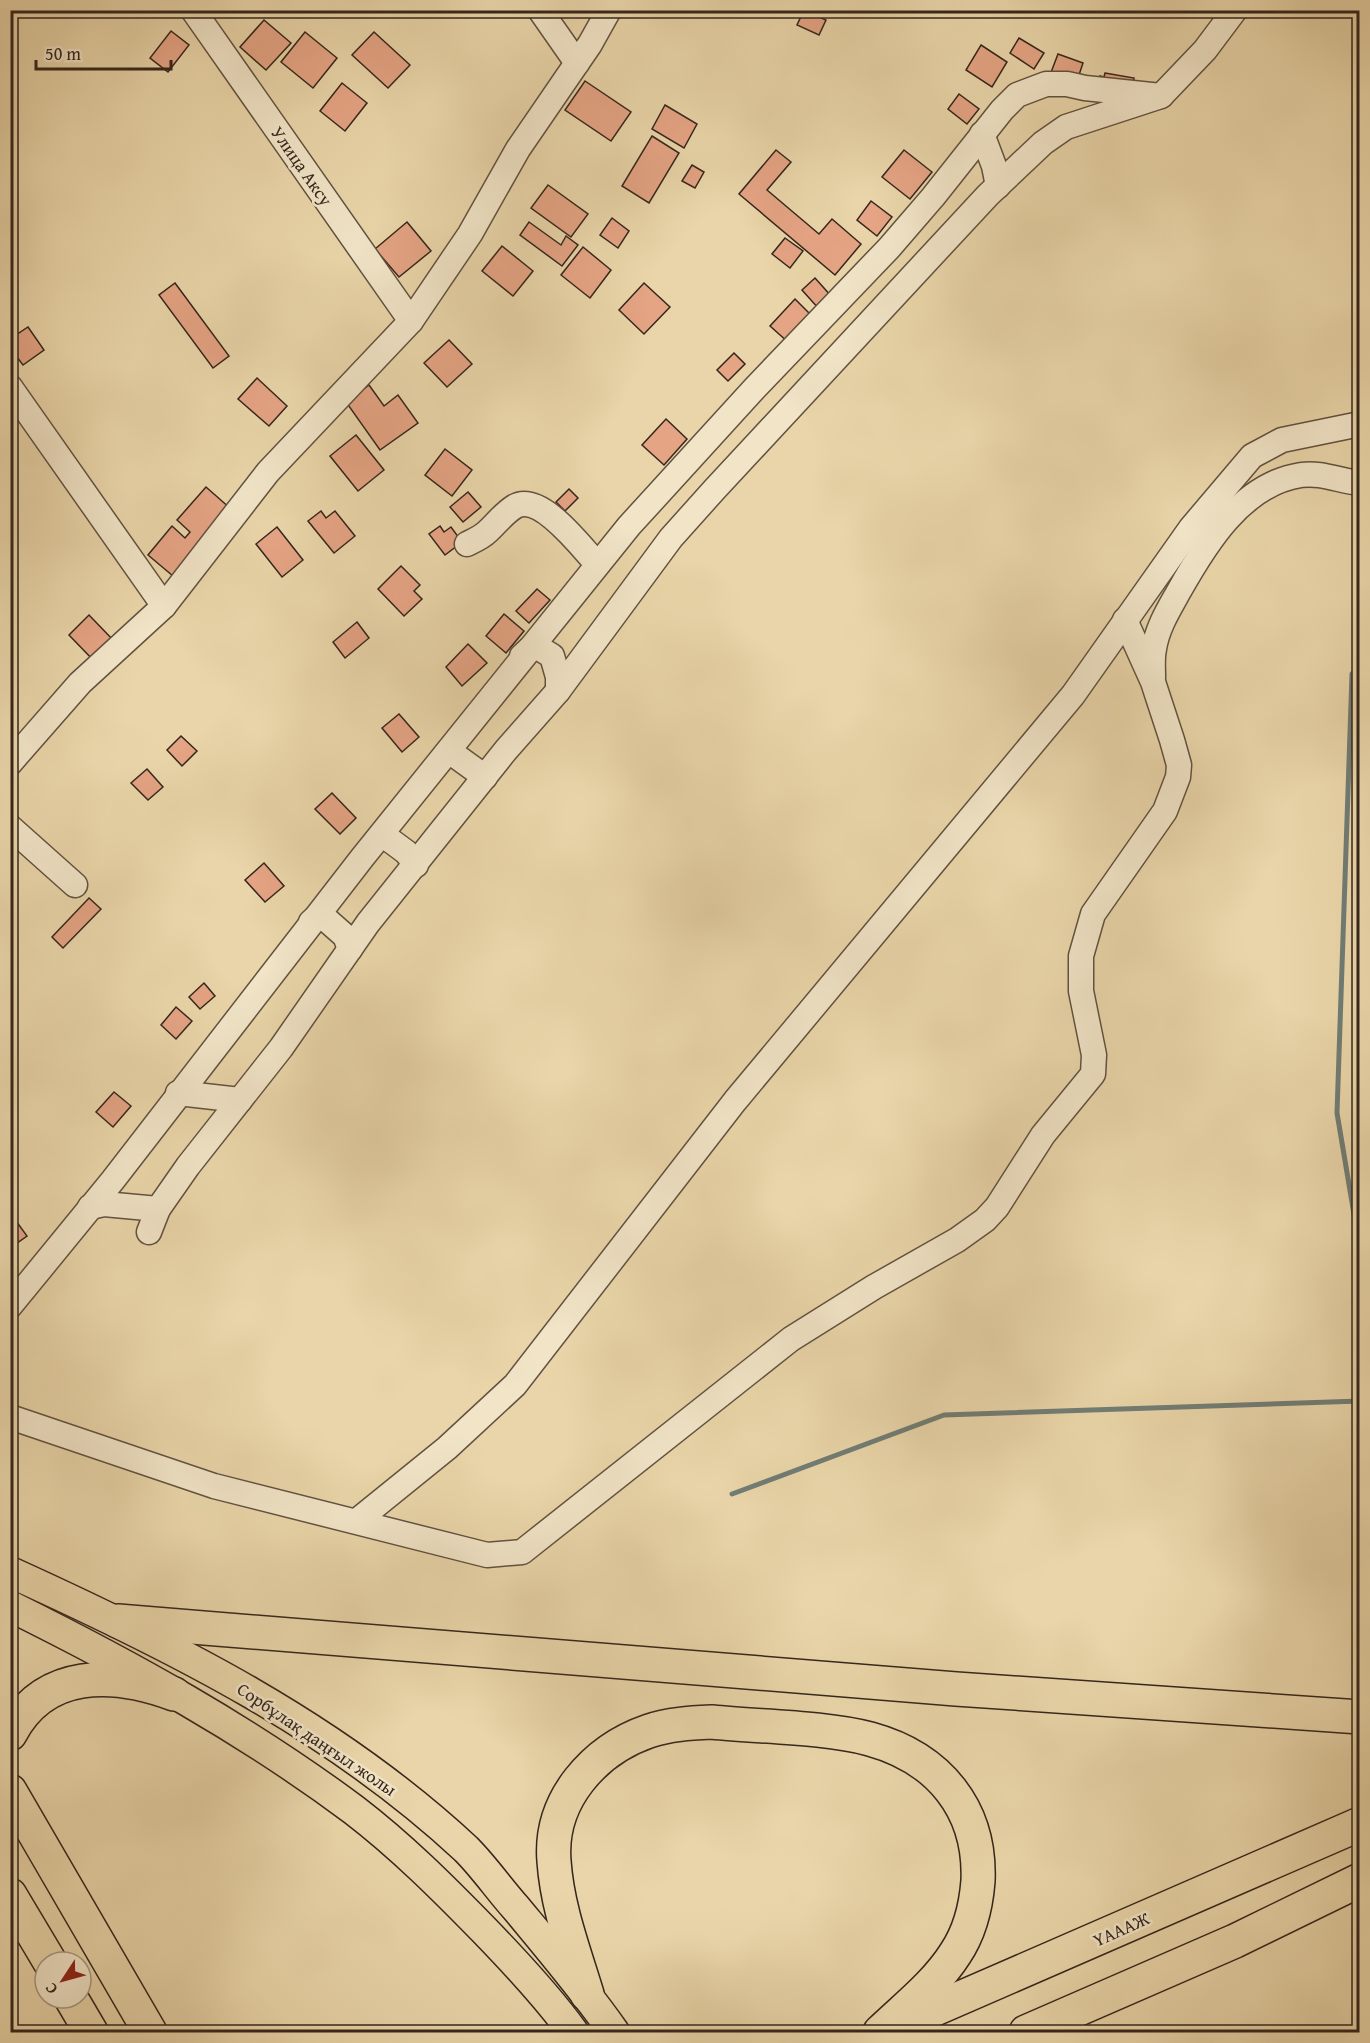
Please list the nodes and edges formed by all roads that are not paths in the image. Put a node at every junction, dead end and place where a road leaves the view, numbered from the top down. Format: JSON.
{"nodes":[{"id":1,"x":193,"y":10,"type":"edge"},
{"id":2,"x":540,"y":10,"type":"edge"},
{"id":3,"x":609,"y":10,"type":"edge"},
{"id":4,"x":1235,"y":10,"type":"edge"},
{"id":5,"x":577,"y":63,"type":"junction"},
{"id":6,"x":1085,"y":88,"type":"junction"},
{"id":7,"x":1161,"y":96,"type":"junction"},
{"id":8,"x":1066,"y":127,"type":"junction"},
{"id":9,"x":982,"y":134,"type":"junction"},
{"id":10,"x":998,"y":186,"type":"junction"},
{"id":11,"x":411,"y":321,"type":"junction"},
{"id":12,"x":10,"y":387,"type":"edge"},
{"id":13,"x":1359,"y":424,"type":"edge"},
{"id":14,"x":683,"y":466,"type":"junction"},
{"id":15,"x":1359,"y":483,"type":"edge"},
{"id":16,"x":714,"y":490,"type":"junction"},
{"id":17,"x":467,"y":544,"type":"dead end"},
{"id":18,"x":597,"y":564,"type":"junction"},
{"id":19,"x":164,"y":606,"type":"junction"},
{"id":20,"x":1125,"y":620,"type":"junction"},
{"id":21,"x":522,"y":656,"type":"junction"},
{"id":22,"x":1153,"y":682,"type":"junction"},
{"id":23,"x":558,"y":691,"type":"junction"},
{"id":24,"x":449,"y":751,"type":"junction"},
{"id":25,"x":10,"y":763,"type":"edge"},
{"id":26,"x":485,"y":777,"type":"junction"},
{"id":27,"x":10,"y":827,"type":"edge"},
{"id":28,"x":378,"y":839,"type":"junction"},
{"id":29,"x":416,"y":865,"type":"junction"},
{"id":30,"x":75,"y":885,"type":"dead end"},
{"id":31,"x":311,"y":922,"type":"junction"},
{"id":32,"x":350,"y":948,"type":"junction"},
{"id":33,"x":178,"y":1093,"type":"junction"},
{"id":34,"x":240,"y":1100,"type":"junction"},
{"id":35,"x":90,"y":1207,"type":"junction"},
{"id":36,"x":158,"y":1209,"type":"junction"},
{"id":37,"x":149,"y":1232,"type":"dead end"},
{"id":38,"x":10,"y":1306,"type":"edge"},
{"id":39,"x":10,"y":1417,"type":"edge"},
{"id":40,"x":358,"y":1521,"type":"junction"},
{"id":41,"x":10,"y":1572,"type":"edge"},
{"id":42,"x":80,"y":1604,"type":"junction"},
{"id":43,"x":10,"y":1606,"type":"edge"},
{"id":44,"x":118,"y":1622,"type":"junction"},
{"id":45,"x":64,"y":1633,"type":"junction"},
{"id":46,"x":174,"y":1694,"type":"junction"},
{"id":47,"x":1359,"y":1717,"type":"edge"},
{"id":48,"x":10,"y":1734,"type":"edge"},
{"id":49,"x":10,"y":1791,"type":"edge"},
{"id":50,"x":1359,"y":1824,"type":"edge"},
{"id":51,"x":1359,"y":1880,"type":"edge"},
{"id":52,"x":10,"y":1895,"type":"edge"},
{"id":53,"x":43,"y":1950,"type":"edge"},
{"id":54,"x":587,"y":1994,"type":"junction"},
{"id":55,"x":78,"y":2010,"type":"edge"},
{"id":56,"x":91,"y":2032,"type":"edge"},
{"id":57,"x":150,"y":2032,"type":"edge"},
{"id":58,"x":573,"y":2032,"type":"edge"},
{"id":59,"x":614,"y":2032,"type":"edge"},
{"id":60,"x":880,"y":2032,"type":"edge"},
{"id":61,"x":1026,"y":2032,"type":"edge"}],
"edges":[{"from":1,"to":11,"type":"street","name":"Улица Аксу"},
{"from":2,"to":5,"type":"street"},
{"from":3,"to":5,"type":"street"},
{"from":4,"to":7,"type":"street"},
{"from":5,"to":11,"type":"street"},
{"from":6,"to":7,"type":"street"},
{"from":6,"to":8,"type":"street"},
{"from":6,"to":9,"type":"street"},
{"from":7,"to":8,"type":"street"},
{"from":8,"to":10,"type":"street"},
{"from":9,"to":10,"type":"street"},
{"from":9,"to":14,"type":"street"},
{"from":10,"to":16,"type":"street"},
{"from":11,"to":19,"type":"street"},
{"from":12,"to":19,"type":"street"},
{"from":13,"to":20,"type":"street"},
{"from":14,"to":16,"type":"street"},
{"from":14,"to":18,"type":"street"},
{"from":15,"to":22,"type":"street"},
{"from":16,"to":23,"type":"street"},
{"from":17,"to":18,"type":"street"},
{"from":18,"to":21,"type":"street"},
{"from":19,"to":25,"type":"street"},
{"from":20,"to":22,"type":"street"},
{"from":20,"to":40,"type":"street"},
{"from":21,"to":23,"type":"street"},
{"from":21,"to":24,"type":"street"},
{"from":22,"to":40,"type":"street"},
{"from":23,"to":26,"type":"street"},
{"from":24,"to":26,"type":"street"},
{"from":24,"to":28,"type":"street"},
{"from":26,"to":29,"type":"street"},
{"from":27,"to":30,"type":"street"},
{"from":28,"to":29,"type":"street"},
{"from":28,"to":31,"type":"street"},
{"from":29,"to":32,"type":"street"},
{"from":31,"to":32,"type":"street"},
{"from":31,"to":33,"type":"street"},
{"from":32,"to":34,"type":"street"},
{"from":33,"to":34,"type":"street"},
{"from":33,"to":35,"type":"street"},
{"from":34,"to":36,"type":"street"},
{"from":35,"to":36,"type":"street"},
{"from":35,"to":38,"type":"street"},
{"from":36,"to":37,"type":"street"},
{"from":39,"to":40,"type":"street"},
{"from":41,"to":42,"type":"main road","name":"Сорбұлақ даңғыл жолы"},
{"from":42,"to":44,"type":"main road","name":"Сорбұлақ даңғыл жолы"},
{"from":42,"to":45,"type":"main road"},
{"from":43,"to":45,"type":"main road","name":"Сорбұлақ даңғыл жолы"},
{"from":44,"to":47,"type":"highway"},
{"from":44,"to":54,"type":"main road","name":"Сорбұлақ даңғыл жолы"},
{"from":45,"to":46,"type":"main road","name":"Сорбұлақ даңғыл жолы"},
{"from":46,"to":48,"type":"highway"},
{"from":46,"to":58,"type":"main road","name":"Сорбұлақ даңғыл жолы"},
{"from":49,"to":57,"type":"highway"},
{"from":50,"to":60,"type":"highway","name":"ҮАААЖ"},
{"from":51,"to":61,"type":"highway"},
{"from":52,"to":53,"type":"highway"},
{"from":54,"to":59,"type":"main road","name":"Сорбұлақ даңғыл жолы"},
{"from":54,"to":60,"type":"highway"},
{"from":55,"to":56,"type":"highway"}]}
